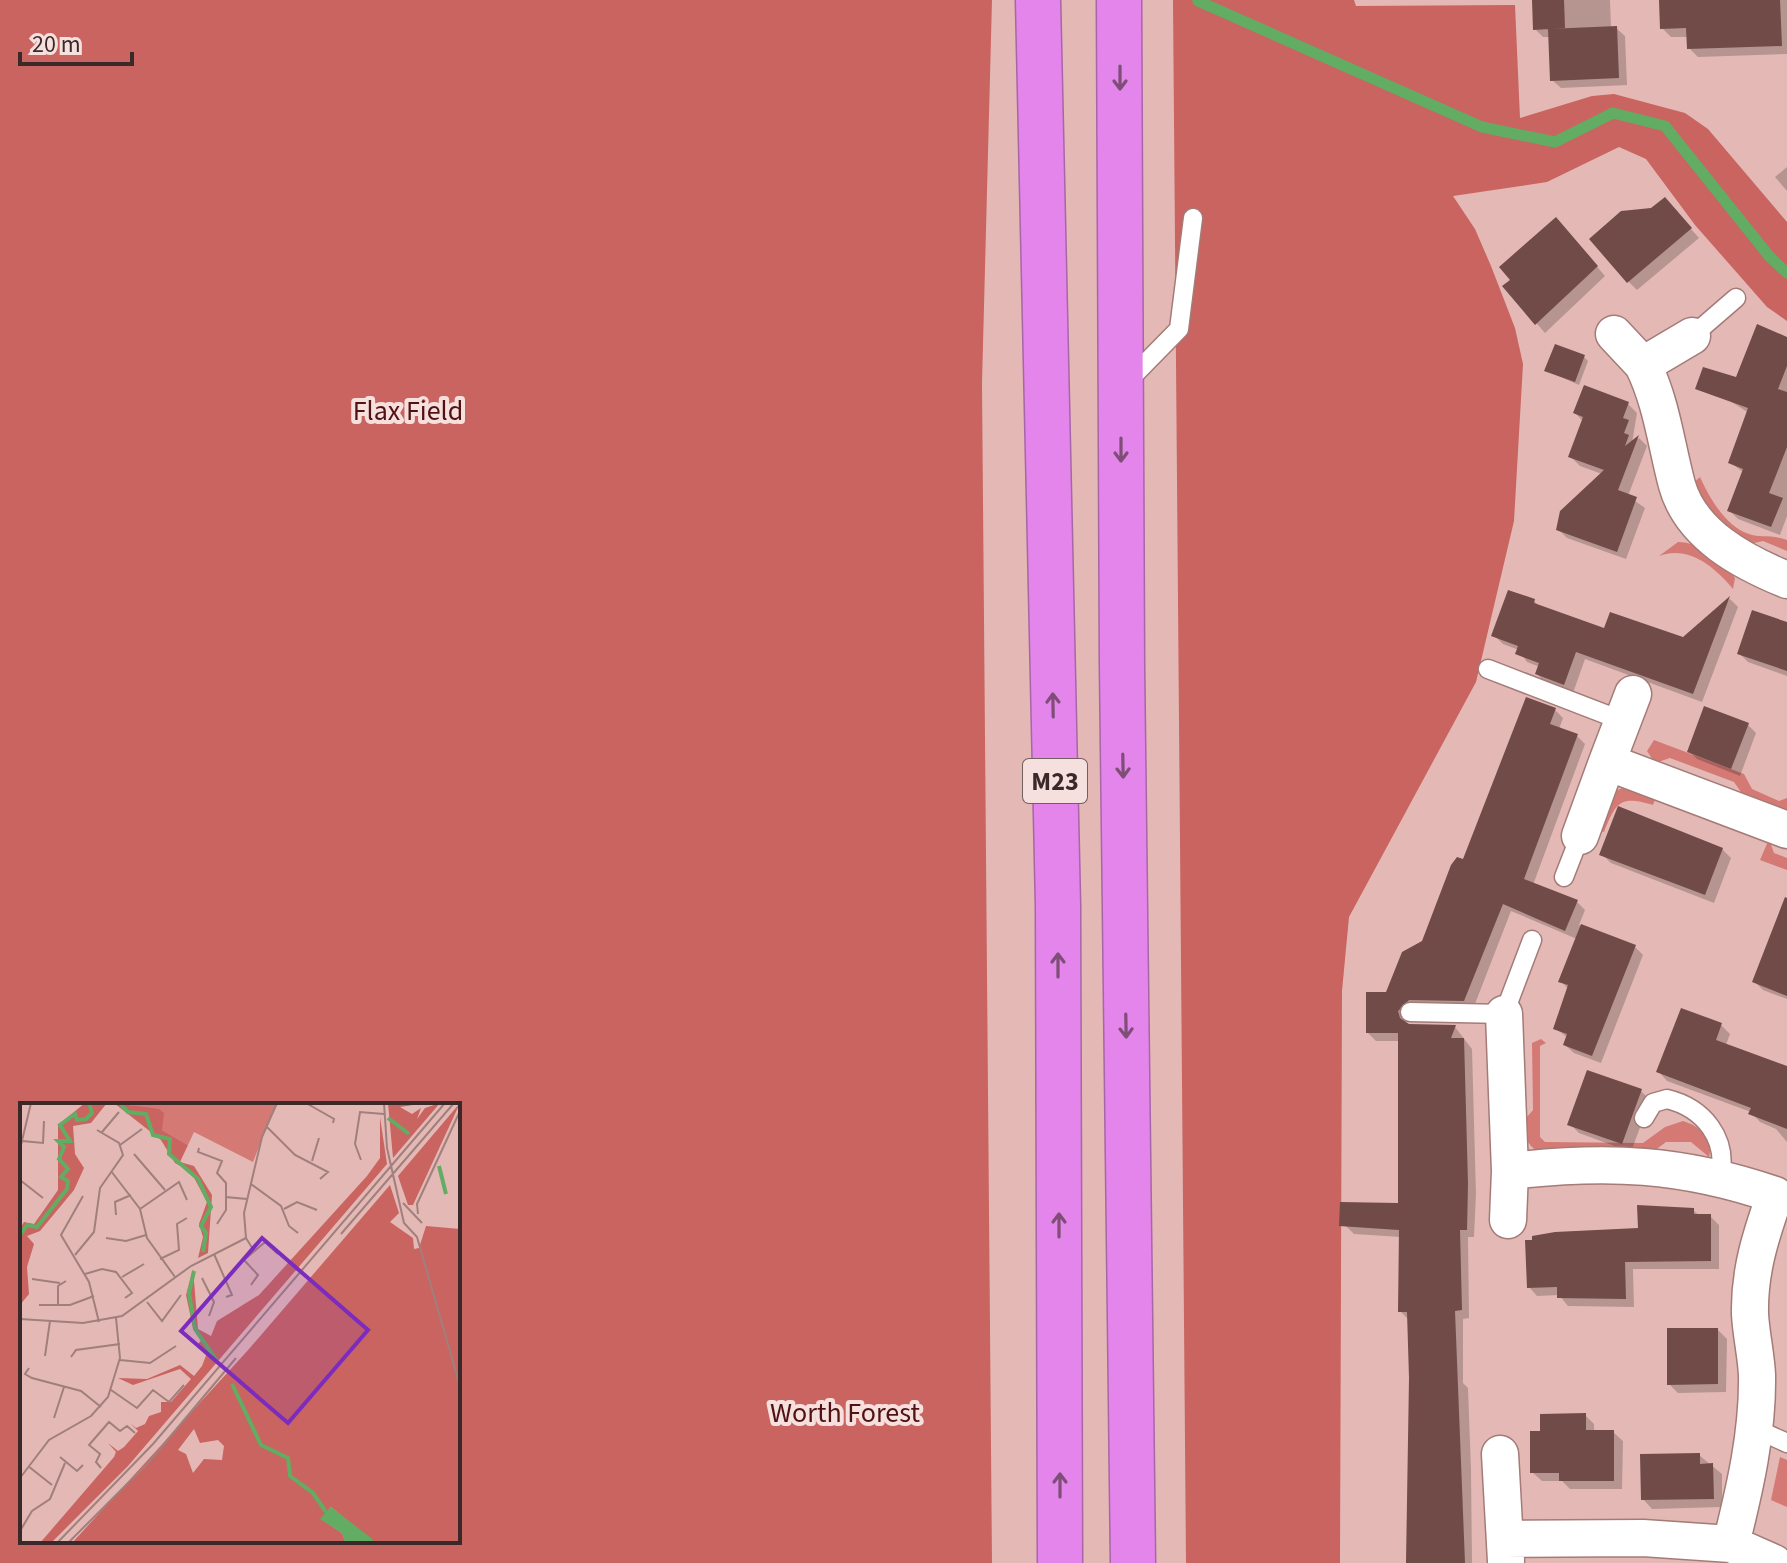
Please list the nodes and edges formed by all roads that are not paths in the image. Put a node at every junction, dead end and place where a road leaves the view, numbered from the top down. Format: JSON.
{"nodes":[{"id":1,"x":1038,"y":0,"type":"edge"},
{"id":2,"x":1119,"y":0,"type":"edge"},
{"id":3,"x":1193,"y":218,"type":"dead end"},
{"id":4,"x":1736,"y":298,"type":"dead end"},
{"id":5,"x":1614,"y":334,"type":"dead end"},
{"id":6,"x":1692,"y":336,"type":"joint"},
{"id":7,"x":1643,"y":365,"type":"junction"},
{"id":8,"x":1121,"y":388,"type":"junction"},
{"id":9,"x":1787,"y":580,"type":"edge"},
{"id":10,"x":1488,"y":669,"type":"dead end"},
{"id":11,"x":1628,"y":707,"type":"joint"},
{"id":12,"x":1607,"y":762,"type":"junction"},
{"id":13,"x":1787,"y":830,"type":"edge"},
{"id":14,"x":1580,"y":836,"type":"joint"},
{"id":15,"x":1564,"y":877,"type":"dead end"},
{"id":16,"x":1532,"y":940,"type":"dead end"},
{"id":17,"x":1410,"y":1012,"type":"dead end"},
{"id":18,"x":1504,"y":1014,"type":"junction"},
{"id":19,"x":1644,"y":1118,"type":"dead end"},
{"id":20,"x":1510,"y":1171,"type":"junction"},
{"id":21,"x":1720,"y":1176,"type":"junction"},
{"id":22,"x":1781,"y":1197,"type":"edge"},
{"id":23,"x":1508,"y":1220,"type":"dead end"},
{"id":24,"x":1772,"y":1374,"type":"edge"},
{"id":25,"x":1754,"y":1428,"type":"junction"},
{"id":26,"x":1787,"y":1443,"type":"edge"},
{"id":27,"x":1500,"y":1454,"type":"dead end"},
{"id":28,"x":1731,"y":1544,"type":"junction"},
{"id":29,"x":1506,"y":1551,"type":"edge"},
{"id":30,"x":1060,"y":1563,"type":"edge"},
{"id":31,"x":1133,"y":1563,"type":"edge"},
{"id":32,"x":1774,"y":1563,"type":"edge"}],
"edges":[{"from":30,"to":1,"type":"highway","number":"M23","one_way":true},
{"from":2,"to":8,"type":"highway","number":"M23","one_way":true},
{"from":3,"to":8,"type":"lane"},
{"from":4,"to":6,"type":"lane"},
{"from":5,"to":7,"type":"street"},
{"from":6,"to":7,"type":"street"},
{"from":7,"to":9,"type":"street"},
{"from":8,"to":31,"type":"highway","number":"M23","one_way":true},
{"from":10,"to":11,"type":"lane"},
{"from":11,"to":12,"type":"street"},
{"from":12,"to":13,"type":"street"},
{"from":12,"to":14,"type":"street"},
{"from":14,"to":15,"type":"lane"},
{"from":16,"to":18,"type":"lane"},
{"from":17,"to":18,"type":"lane"},
{"from":18,"to":20,"type":"street"},
{"from":19,"to":21,"type":"lane"},
{"from":20,"to":21,"type":"street"},
{"from":20,"to":23,"type":"street"},
{"from":21,"to":22,"type":"street"},
{"from":22,"to":24,"type":"street"},
{"from":24,"to":25,"type":"street"},
{"from":25,"to":26,"type":"lane"},
{"from":25,"to":28,"type":"street"},
{"from":27,"to":29,"type":"street"},
{"from":28,"to":29,"type":"street"},
{"from":28,"to":32,"type":"street"}]}
